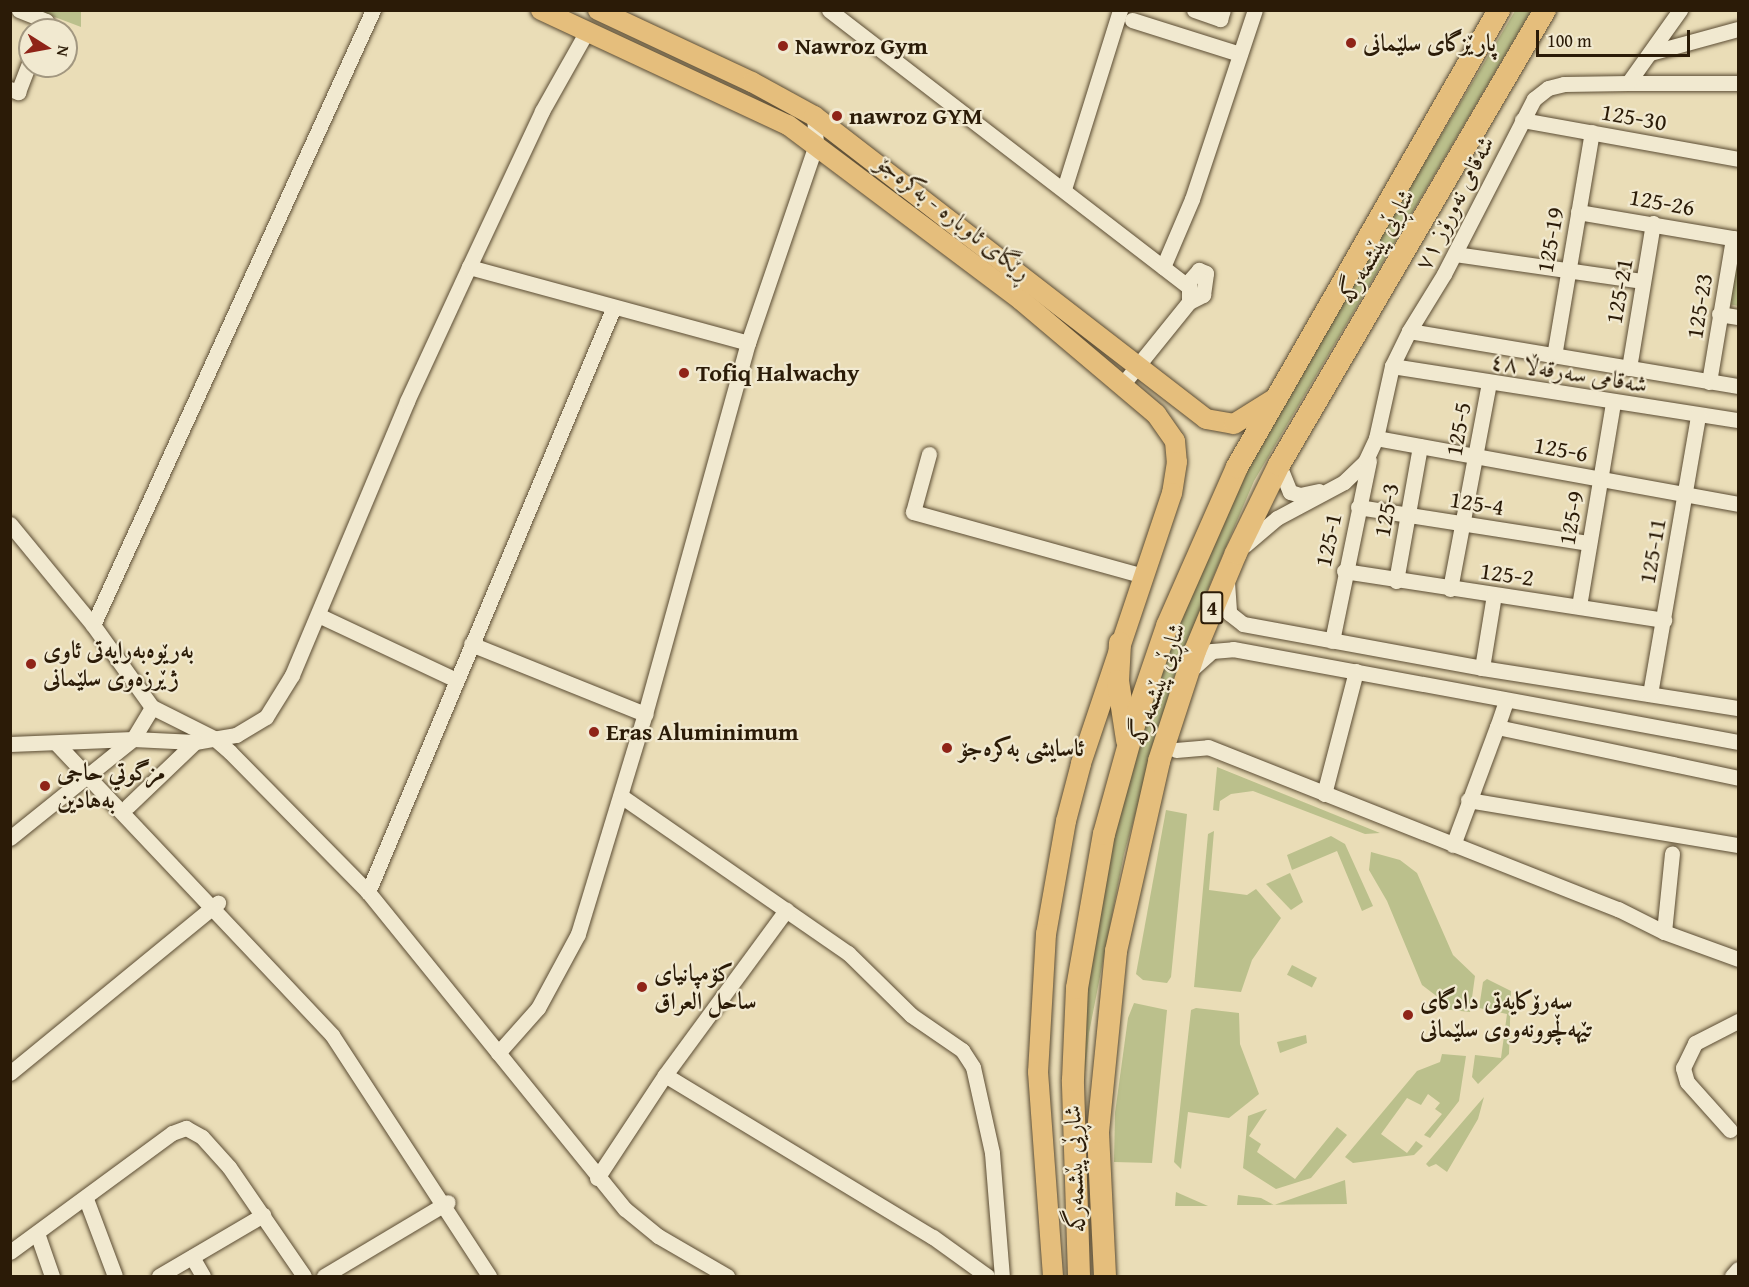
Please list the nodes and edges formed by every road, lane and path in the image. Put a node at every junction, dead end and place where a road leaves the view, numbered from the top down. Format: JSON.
{"nodes":[{"id":1,"x":19,"y":10,"type":"edge"},
{"id":2,"x":373,"y":10,"type":"edge"},
{"id":3,"x":540,"y":10,"type":"edge"},
{"id":4,"x":598,"y":10,"type":"edge"},
{"id":5,"x":829,"y":10,"type":"edge"},
{"id":6,"x":1194,"y":10,"type":"edge"},
{"id":7,"x":1223,"y":10,"type":"edge"},
{"id":8,"x":1255,"y":10,"type":"edge"},
{"id":9,"x":1499,"y":10,"type":"edge"},
{"id":10,"x":1545,"y":10,"type":"edge"},
{"id":11,"x":1680,"y":10,"type":"edge"},
{"id":12,"x":1126,"y":15,"type":"edge"},
{"id":13,"x":39,"y":18,"type":"edge"},
{"id":14,"x":1738,"y":29,"type":"edge"},
{"id":15,"x":586,"y":33,"type":"junction"},
{"id":16,"x":1650,"y":53,"type":"junction"},
{"id":17,"x":1240,"y":54,"type":"junction"},
{"id":18,"x":23,"y":78,"type":"edge"},
{"id":19,"x":1628,"y":83,"type":"junction"},
{"id":20,"x":1738,"y":83,"type":"edge"},
{"id":21,"x":10,"y":89,"type":"edge"},
{"id":22,"x":807,"y":111,"type":"junction"},
{"id":23,"x":1522,"y":120,"type":"junction"},
{"id":24,"x":788,"y":125,"type":"junction"},
{"id":25,"x":1592,"y":132,"type":"junction"},
{"id":26,"x":816,"y":144,"type":"junction"},
{"id":27,"x":855,"y":145,"type":"junction"},
{"id":28,"x":1738,"y":159,"type":"edge"},
{"id":29,"x":846,"y":166,"type":"junction"},
{"id":30,"x":1064,"y":189,"type":"junction"},
{"id":31,"x":1578,"y":212,"type":"junction"},
{"id":32,"x":1653,"y":223,"type":"junction"},
{"id":33,"x":1736,"y":238,"type":"edge"},
{"id":34,"x":1455,"y":254,"type":"junction"},
{"id":35,"x":469,"y":267,"type":"junction"},
{"id":36,"x":1163,"y":267,"type":"junction"},
{"id":37,"x":1203,"y":272,"type":"dead end"},
{"id":38,"x":1568,"y":273,"type":"junction"},
{"id":39,"x":1643,"y":281,"type":"junction"},
{"id":40,"x":1189,"y":294,"type":"junction"},
{"id":41,"x":614,"y":309,"type":"junction"},
{"id":42,"x":1719,"y":314,"type":"junction"},
{"id":43,"x":1738,"y":317,"type":"edge"},
{"id":44,"x":1409,"y":331,"type":"junction"},
{"id":45,"x":748,"y":343,"type":"junction"},
{"id":46,"x":1554,"y":356,"type":"junction"},
{"id":47,"x":1138,"y":364,"type":"junction"},
{"id":48,"x":1392,"y":366,"type":"junction"},
{"id":49,"x":1629,"y":368,"type":"junction"},
{"id":50,"x":1710,"y":382,"type":"junction"},
{"id":51,"x":1489,"y":383,"type":"junction"},
{"id":52,"x":1122,"y":385,"type":"junction"},
{"id":53,"x":1738,"y":386,"type":"edge"},
{"id":54,"x":1274,"y":399,"type":"junction"},
{"id":55,"x":1613,"y":402,"type":"junction"},
{"id":56,"x":1698,"y":415,"type":"junction"},
{"id":57,"x":1738,"y":420,"type":"edge"},
{"id":58,"x":1374,"y":444,"type":"junction"},
{"id":59,"x":1420,"y":446,"type":"junction"},
{"id":60,"x":929,"y":454,"type":"dead end"},
{"id":61,"x":1476,"y":457,"type":"junction"},
{"id":62,"x":1279,"y":465,"type":"junction"},
{"id":63,"x":1600,"y":479,"type":"junction"},
{"id":64,"x":1338,"y":485,"type":"junction"},
{"id":65,"x":1685,"y":495,"type":"junction"},
{"id":66,"x":1360,"y":499,"type":"junction"},
{"id":67,"x":1738,"y":504,"type":"edge"},
{"id":68,"x":1408,"y":514,"type":"junction"},
{"id":69,"x":1463,"y":523,"type":"junction"},
{"id":70,"x":10,"y":524,"type":"edge"},
{"id":71,"x":1589,"y":543,"type":"junction"},
{"id":72,"x":1236,"y":553,"type":"junction"},
{"id":73,"x":1344,"y":571,"type":"junction"},
{"id":74,"x":1226,"y":575,"type":"junction"},
{"id":75,"x":1144,"y":576,"type":"junction"},
{"id":76,"x":1396,"y":581,"type":"junction"},
{"id":77,"x":1450,"y":589,"type":"junction"},
{"id":78,"x":1494,"y":595,"type":"junction"},
{"id":79,"x":1579,"y":606,"type":"junction"},
{"id":80,"x":1212,"y":607,"type":"junction"},
{"id":81,"x":318,"y":615,"type":"junction"},
{"id":82,"x":1664,"y":620,"type":"junction"},
{"id":83,"x":93,"y":624,"type":"junction"},
{"id":84,"x":1307,"y":637,"type":"junction"},
{"id":85,"x":1332,"y":641,"type":"junction"},
{"id":86,"x":1120,"y":643,"type":"junction"},
{"id":87,"x":471,"y":644,"type":"junction"},
{"id":88,"x":1204,"y":657,"type":"junction"},
{"id":89,"x":1301,"y":661,"type":"junction"},
{"id":90,"x":1482,"y":668,"type":"junction"},
{"id":91,"x":1356,"y":671,"type":"junction"},
{"id":92,"x":1188,"y":674,"type":"junction"},
{"id":93,"x":456,"y":680,"type":"junction"},
{"id":94,"x":1650,"y":694,"type":"junction"},
{"id":95,"x":1506,"y":701,"type":"junction"},
{"id":96,"x":152,"y":707,"type":"junction"},
{"id":97,"x":1738,"y":708,"type":"edge"},
{"id":98,"x":645,"y":714,"type":"junction"},
{"id":99,"x":1497,"y":727,"type":"junction"},
{"id":100,"x":214,"y":738,"type":"junction"},
{"id":101,"x":133,"y":739,"type":"junction"},
{"id":102,"x":63,"y":742,"type":"junction"},
{"id":103,"x":195,"y":742,"type":"junction"},
{"id":104,"x":1738,"y":742,"type":"edge"},
{"id":105,"x":13,"y":746,"type":"edge"},
{"id":106,"x":1176,"y":750,"type":"junction"},
{"id":107,"x":1126,"y":754,"type":"junction"},
{"id":108,"x":91,"y":773,"type":"junction"},
{"id":109,"x":1738,"y":778,"type":"edge"},
{"id":110,"x":1324,"y":794,"type":"junction"},
{"id":111,"x":621,"y":795,"type":"junction"},
{"id":112,"x":1468,"y":800,"type":"junction"},
{"id":113,"x":128,"y":806,"type":"junction"},
{"id":114,"x":10,"y":838,"type":"edge"},
{"id":115,"x":1453,"y":845,"type":"junction"},
{"id":116,"x":1738,"y":845,"type":"edge"},
{"id":117,"x":1672,"y":853,"type":"dead end"},
{"id":118,"x":368,"y":892,"type":"junction"},
{"id":119,"x":215,"y":906,"type":"junction"},
{"id":120,"x":786,"y":910,"type":"junction"},
{"id":121,"x":1664,"y":932,"type":"junction"},
{"id":122,"x":1738,"y":959,"type":"edge"},
{"id":123,"x":1738,"y":1021,"type":"edge"},
{"id":124,"x":498,"y":1053,"type":"junction"},
{"id":125,"x":10,"y":1073,"type":"edge"},
{"id":126,"x":665,"y":1075,"type":"junction"},
{"id":127,"x":1073,"y":1080,"type":"junction"},
{"id":128,"x":1100,"y":1086,"type":"junction"},
{"id":129,"x":1730,"y":1130,"type":"dead end"},
{"id":130,"x":597,"y":1178,"type":"junction"},
{"id":131,"x":86,"y":1199,"type":"junction"},
{"id":132,"x":445,"y":1204,"type":"junction"},
{"id":133,"x":263,"y":1215,"type":"junction"},
{"id":134,"x":37,"y":1233,"type":"junction"},
{"id":135,"x":10,"y":1252,"type":"edge"},
{"id":136,"x":192,"y":1257,"type":"junction"},
{"id":137,"x":1738,"y":1269,"type":"edge"},
{"id":138,"x":52,"y":1276,"type":"edge"},
{"id":139,"x":115,"y":1276,"type":"edge"},
{"id":140,"x":159,"y":1276,"type":"edge"},
{"id":141,"x":203,"y":1276,"type":"edge"},
{"id":142,"x":304,"y":1276,"type":"edge"},
{"id":143,"x":324,"y":1276,"type":"edge"},
{"id":144,"x":489,"y":1276,"type":"edge"},
{"id":145,"x":496,"y":1276,"type":"edge"},
{"id":146,"x":727,"y":1276,"type":"edge"},
{"id":147,"x":987,"y":1276,"type":"edge"},
{"id":148,"x":1002,"y":1276,"type":"edge"},
{"id":149,"x":1053,"y":1276,"type":"edge"},
{"id":150,"x":1063,"y":1276,"type":"edge"},
{"id":151,"x":1080,"y":1276,"type":"edge"},
{"id":152,"x":1105,"y":1276,"type":"edge"},
{"id":153,"x":1732,"y":1276,"type":"edge"}],
"edges":[{"from":1,"to":13,"type":"street"},
{"from":2,"to":83,"type":"street"},
{"from":3,"to":15,"type":"main road","name":"ڕێگای ئاوبارە - بەکرەجۆ"},
{"from":4,"to":22,"type":"main road"},
{"from":5,"to":30,"type":"street"},
{"from":6,"to":7,"type":"street"},
{"from":8,"to":17,"type":"street"},
{"from":9,"to":54,"type":"highway","name":"شاڕێی پێشمەرگە","number":"4"},
{"from":10,"to":62,"type":"highway","name":"شاڕێی پێشمەرگە","number":"4"},
{"from":11,"to":16,"type":"street"},
{"from":12,"to":17,"type":"street"},
{"from":12,"to":30,"type":"street"},
{"from":14,"to":16,"type":"street"},
{"from":15,"to":24,"type":"main road","name":"ڕێگای ئاوبارە - بەکرەجۆ"},
{"from":15,"to":35,"type":"street"},
{"from":16,"to":19,"type":"street"},
{"from":17,"to":36,"type":"street"},
{"from":18,"to":21,"type":"street"},
{"from":19,"to":20,"type":"street","name":"شەقامی نەورۆز ٧١"},
{"from":19,"to":23,"type":"street","name":"شەقامی نەورۆز ٧١"},
{"from":22,"to":24,"type":"main road"},
{"from":22,"to":26,"type":"street"},
{"from":22,"to":27,"type":"main road"},
{"from":23,"to":25,"type":"street","name":"125-30"},
{"from":23,"to":34,"type":"street","name":"شەقامی نەورۆز ٧١"},
{"from":24,"to":26,"type":"main road","name":"ڕێگای ئاوبارە - بەکرەجۆ"},
{"from":25,"to":28,"type":"street","name":"125-30"},
{"from":25,"to":31,"type":"street","name":"125-19"},
{"from":26,"to":27,"type":"street"},
{"from":26,"to":29,"type":"main road","name":"ڕێگای ئاوبارە - بەکرەجۆ"},
{"from":26,"to":45,"type":"street"},
{"from":27,"to":29,"type":"main road"},
{"from":27,"to":47,"type":"main road"},
{"from":29,"to":52,"type":"main road","name":"ڕێگای ئاوبارە - بەکرەجۆ"},
{"from":30,"to":36,"type":"street"},
{"from":31,"to":32,"type":"street","name":"125-26"},
{"from":31,"to":38,"type":"street","name":"125-19"},
{"from":32,"to":33,"type":"street","name":"125-26"},
{"from":32,"to":39,"type":"street","name":"125-21"},
{"from":33,"to":42,"type":"street","name":"125-23"},
{"from":34,"to":38,"type":"street"},
{"from":34,"to":44,"type":"street","name":"شەقامی نەورۆز ٧١"},
{"from":35,"to":41,"type":"street"},
{"from":35,"to":81,"type":"street"},
{"from":36,"to":40,"type":"street"},
{"from":37,"to":40,"type":"street"},
{"from":38,"to":39,"type":"street"},
{"from":38,"to":46,"type":"street","name":"125-19"},
{"from":39,"to":49,"type":"street","name":"125-21"},
{"from":40,"to":47,"type":"street"},
{"from":41,"to":45,"type":"street"},
{"from":41,"to":87,"type":"street"},
{"from":42,"to":43,"type":"street"},
{"from":42,"to":50,"type":"street","name":"125-23"},
{"from":44,"to":46,"type":"street"},
{"from":44,"to":48,"type":"street","name":"شەقامی نەورۆز ٧١"},
{"from":45,"to":98,"type":"street"},
{"from":46,"to":49,"type":"street"},
{"from":47,"to":52,"type":"street"},
{"from":47,"to":54,"type":"main road"},
{"from":48,"to":51,"type":"street","name":"شەقامی سەرقەڵا ٤٨"},
{"from":48,"to":58,"type":"street","name":"شەقامی نەورۆز ٧١"},
{"from":49,"to":50,"type":"street"},
{"from":50,"to":53,"type":"street"},
{"from":51,"to":55,"type":"street","name":"شەقامی سەرقەڵا ٤٨"},
{"from":51,"to":61,"type":"street","name":"125-5"},
{"from":52,"to":75,"type":"main road","name":"ڕێگای ئاوبارە - بەکرەجۆ"},
{"from":54,"to":107,"type":"highway","name":"شاڕێی پێشمەرگە","number":"4"},
{"from":55,"to":56,"type":"street","name":"شەقامی سەرقەڵا ٤٨"},
{"from":55,"to":63,"type":"street","name":"125-9"},
{"from":56,"to":57,"type":"street","name":"شەقامی سەرقەڵا ٤٨"},
{"from":56,"to":65,"type":"street","name":"125-11"},
{"from":58,"to":59,"type":"street","name":"125-6"},
{"from":58,"to":64,"type":"street","name":"شەقامی نەورۆز ٧١"},
{"from":58,"to":66,"type":"street","name":"125-1"},
{"from":59,"to":61,"type":"street","name":"125-6"},
{"from":59,"to":68,"type":"street","name":"125-3"},
{"from":60,"to":75,"type":"street"},
{"from":61,"to":63,"type":"street","name":"125-6"},
{"from":61,"to":69,"type":"street","name":"125-5"},
{"from":62,"to":64,"type":"street"},
{"from":62,"to":72,"type":"highway","name":"شاڕێی پێشمەرگە","number":"4"},
{"from":63,"to":65,"type":"street","name":"125-6"},
{"from":63,"to":71,"type":"street","name":"125-9"},
{"from":64,"to":66,"type":"street"},
{"from":64,"to":72,"type":"street","name":"شەقامی نەورۆز ٧١"},
{"from":65,"to":67,"type":"street","name":"125-6"},
{"from":65,"to":82,"type":"street","name":"125-11"},
{"from":66,"to":68,"type":"street","name":"125-4"},
{"from":66,"to":73,"type":"street","name":"125-1"},
{"from":68,"to":69,"type":"street","name":"125-4"},
{"from":68,"to":76,"type":"street","name":"125-3"},
{"from":69,"to":71,"type":"street","name":"125-4"},
{"from":69,"to":77,"type":"street","name":"125-5"},
{"from":70,"to":83,"type":"street"},
{"from":71,"to":79,"type":"street","name":"125-9"},
{"from":72,"to":74,"type":"highway","name":"شاڕێی پێشمەرگە","number":"4"},
{"from":73,"to":76,"type":"street","name":"125-2"},
{"from":73,"to":85,"type":"street","name":"125-1"},
{"from":74,"to":80,"type":"highway","name":"شاڕێی پێشمەرگە","number":"4"},
{"from":74,"to":84,"type":"street"},
{"from":75,"to":86,"type":"main road","name":"ڕێگای ئاوبارە - بەکرەجۆ"},
{"from":76,"to":77,"type":"street","name":"125-2"},
{"from":77,"to":78,"type":"street","name":"125-2"},
{"from":78,"to":79,"type":"street","name":"125-2"},
{"from":78,"to":90,"type":"street"},
{"from":79,"to":82,"type":"street","name":"125-2"},
{"from":80,"to":88,"type":"highway"},
{"from":80,"to":92,"type":"highway","name":"شاڕێی پێشمەرگە","number":"4"},
{"from":81,"to":93,"type":"street"},
{"from":81,"to":100,"type":"street"},
{"from":82,"to":94,"type":"street","name":"125-11"},
{"from":83,"to":96,"type":"street"},
{"from":84,"to":85,"type":"street"},
{"from":84,"to":89,"type":"street"},
{"from":85,"to":90,"type":"street"},
{"from":86,"to":107,"type":"highway"},
{"from":86,"to":149,"type":"main road","name":"ڕێگای ئاوبارە - بەکرەجۆ"},
{"from":87,"to":93,"type":"street"},
{"from":87,"to":98,"type":"street"},
{"from":88,"to":89,"type":"street"},
{"from":88,"to":92,"type":"street"},
{"from":88,"to":106,"type":"highway"},
{"from":89,"to":91,"type":"street"},
{"from":90,"to":94,"type":"street"},
{"from":91,"to":95,"type":"street"},
{"from":91,"to":110,"type":"street"},
{"from":92,"to":128,"type":"highway","name":"شاڕێی پێشمەرگە","number":"4"},
{"from":93,"to":118,"type":"street"},
{"from":94,"to":97,"type":"street"},
{"from":95,"to":99,"type":"street"},
{"from":95,"to":104,"type":"street"},
{"from":96,"to":100,"type":"street"},
{"from":96,"to":101,"type":"street"},
{"from":98,"to":111,"type":"street"},
{"from":99,"to":109,"type":"street"},
{"from":99,"to":112,"type":"street"},
{"from":100,"to":103,"type":"street"},
{"from":100,"to":118,"type":"street"},
{"from":101,"to":102,"type":"street"},
{"from":101,"to":103,"type":"street"},
{"from":101,"to":108,"type":"street"},
{"from":102,"to":105,"type":"street"},
{"from":102,"to":108,"type":"street"},
{"from":103,"to":113,"type":"street"},
{"from":106,"to":110,"type":"street"},
{"from":106,"to":128,"type":"highway"},
{"from":107,"to":127,"type":"highway","name":"شاڕێی پێشمەرگە","number":"4"},
{"from":108,"to":113,"type":"street"},
{"from":108,"to":114,"type":"street"},
{"from":108,"to":119,"type":"street"},
{"from":110,"to":115,"type":"street"},
{"from":111,"to":120,"type":"street"},
{"from":111,"to":124,"type":"street"},
{"from":112,"to":115,"type":"street"},
{"from":112,"to":116,"type":"street"},
{"from":113,"to":119,"type":"street"},
{"from":115,"to":121,"type":"street"},
{"from":117,"to":121,"type":"street"},
{"from":118,"to":124,"type":"street"},
{"from":119,"to":125,"type":"street"},
{"from":119,"to":132,"type":"street"},
{"from":120,"to":126,"type":"street"},
{"from":120,"to":148,"type":"street"},
{"from":121,"to":122,"type":"street"},
{"from":123,"to":129,"type":"street"},
{"from":124,"to":130,"type":"street"},
{"from":126,"to":130,"type":"street"},
{"from":126,"to":147,"type":"street"},
{"from":127,"to":150,"type":"highway"},
{"from":127,"to":151,"type":"highway","name":"شاڕێی پێشمەرگە"},
{"from":128,"to":152,"type":"highway","name":"شاڕێی پێشمەرگە","number":"4"},
{"from":130,"to":146,"type":"street"},
{"from":131,"to":133,"type":"street"},
{"from":131,"to":134,"type":"street"},
{"from":131,"to":139,"type":"street"},
{"from":132,"to":143,"type":"street"},
{"from":132,"to":144,"type":"street"},
{"from":132,"to":145,"type":"street"},
{"from":133,"to":136,"type":"street"},
{"from":133,"to":142,"type":"street"},
{"from":134,"to":135,"type":"street"},
{"from":134,"to":138,"type":"street"},
{"from":136,"to":140,"type":"street"},
{"from":136,"to":141,"type":"street"},
{"from":137,"to":153,"type":"street"}]}
